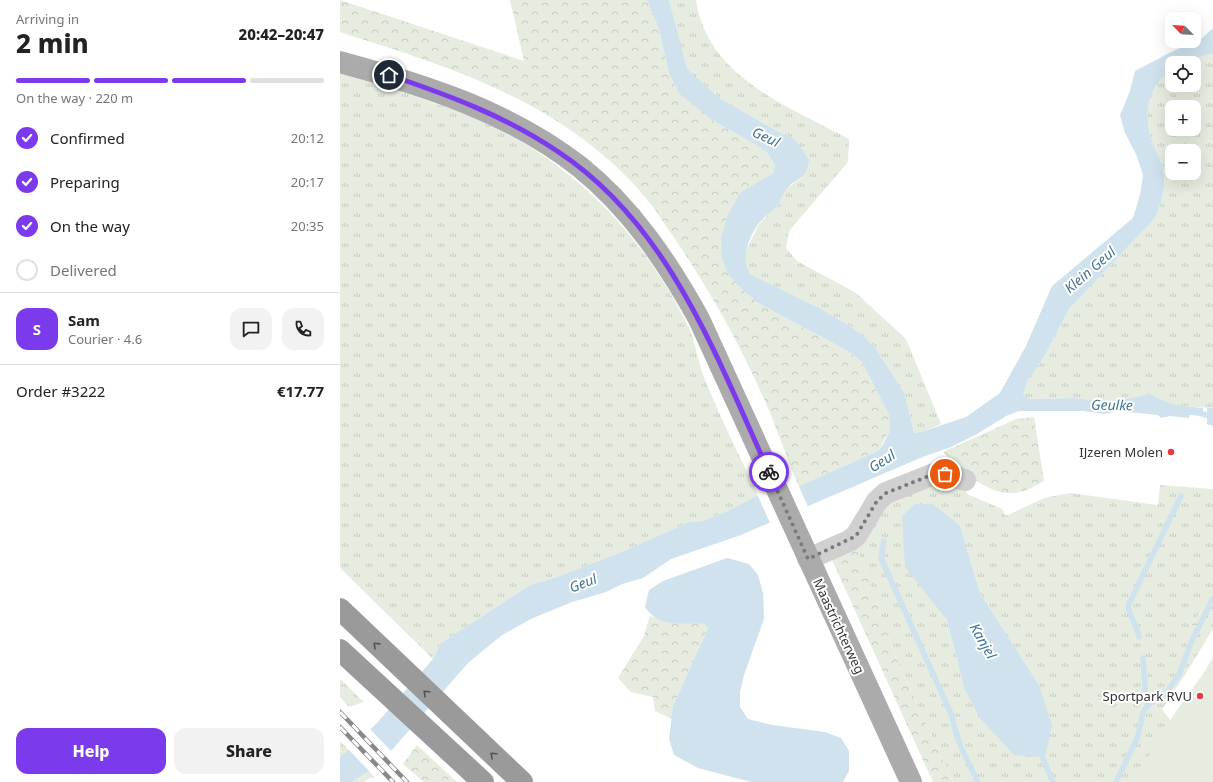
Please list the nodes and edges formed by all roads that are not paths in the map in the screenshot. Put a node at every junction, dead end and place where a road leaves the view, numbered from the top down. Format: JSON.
{"nodes":[{"id":1,"x":340,"y":62,"type":"edge"},
{"id":2,"x":965,"y":480,"type":"dead end"},
{"id":3,"x":808,"y":559,"type":"junction"},
{"id":4,"x":340,"y":609,"type":"edge"},
{"id":5,"x":340,"y":650,"type":"edge"},
{"id":6,"x":483,"y":782,"type":"edge"},
{"id":7,"x":522,"y":782,"type":"edge"},
{"id":8,"x":911,"y":782,"type":"edge"}],
"edges":[{"from":1,"to":3,"type":"main road","name":"Maastrichterweg"},
{"from":2,"to":3,"type":"street"},
{"from":3,"to":8,"type":"main road","name":"Maastrichterweg"},
{"from":7,"to":4,"type":"highway","one_way":true},
{"from":5,"to":6,"type":"highway"}]}
